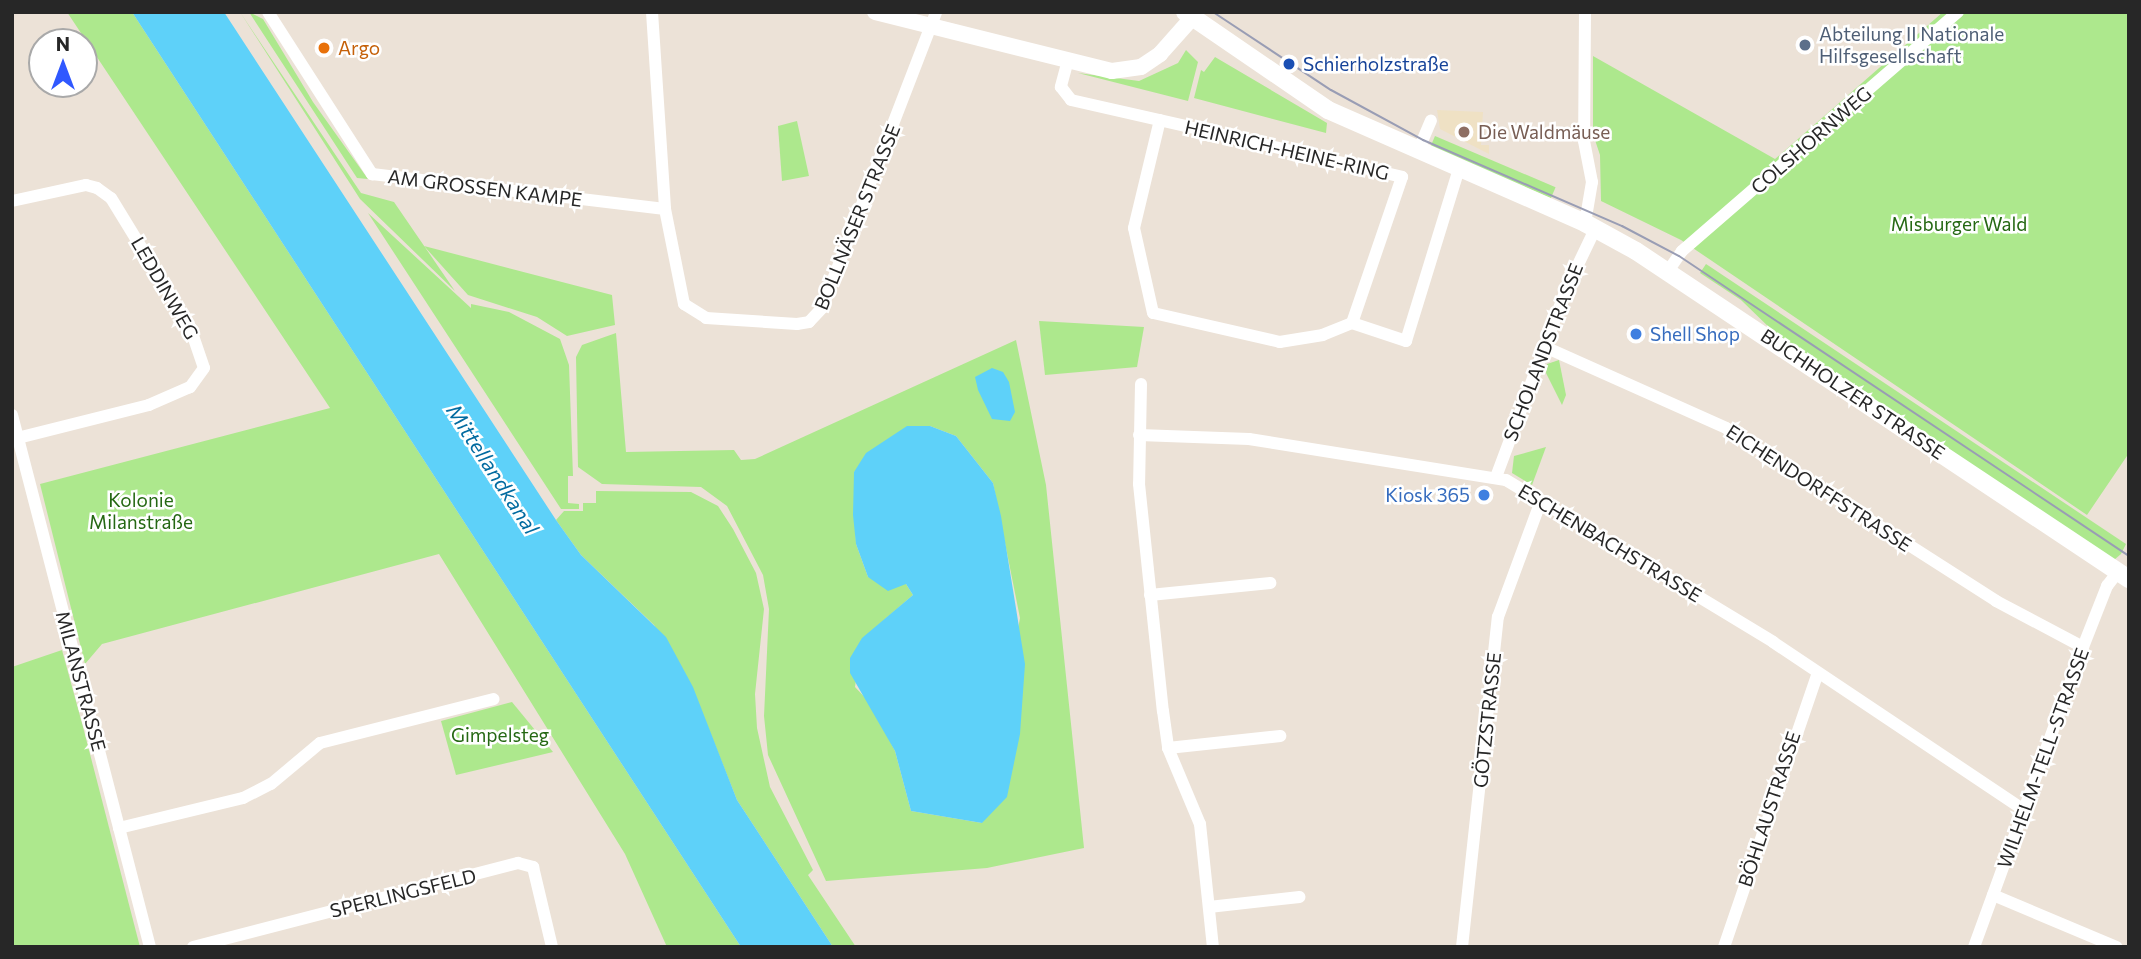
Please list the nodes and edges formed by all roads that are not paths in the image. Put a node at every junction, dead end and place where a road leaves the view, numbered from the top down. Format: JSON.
{"nodes":[{"id":1,"x":268,"y":12,"type":"edge"},
{"id":2,"x":652,"y":12,"type":"edge"},
{"id":3,"x":875,"y":12,"type":"edge"},
{"id":4,"x":1585,"y":12,"type":"edge"},
{"id":5,"x":1958,"y":12,"type":"edge"},
{"id":6,"x":1191,"y":14,"type":"edge"},
{"id":7,"x":934,"y":19,"type":"edge"},
{"id":8,"x":1068,"y":61,"type":"junction"},
{"id":9,"x":1160,"y":120,"type":"junction"},
{"id":10,"x":1431,"y":121,"type":"dead end"},
{"id":11,"x":1418,"y":151,"type":"junction"},
{"id":12,"x":1460,"y":169,"type":"junction"},
{"id":13,"x":12,"y":201,"type":"edge"},
{"id":14,"x":665,"y":209,"type":"junction"},
{"id":15,"x":1590,"y":226,"type":"junction"},
{"id":16,"x":1668,"y":271,"type":"junction"},
{"id":17,"x":1352,"y":323,"type":"junction"},
{"id":18,"x":1545,"y":347,"type":"junction"},
{"id":19,"x":1141,"y":384,"type":"dead end"},
{"id":20,"x":12,"y":415,"type":"edge"},
{"id":21,"x":1139,"y":435,"type":"junction"},
{"id":22,"x":18,"y":438,"type":"junction"},
{"id":23,"x":1496,"y":477,"type":"junction"},
{"id":24,"x":1541,"y":501,"type":"junction"},
{"id":25,"x":2123,"y":575,"type":"edge"},
{"id":26,"x":1270,"y":583,"type":"dead end"},
{"id":27,"x":1150,"y":595,"type":"junction"},
{"id":28,"x":2083,"y":647,"type":"junction"},
{"id":29,"x":1818,"y":674,"type":"junction"},
{"id":30,"x":494,"y":699,"type":"dead end"},
{"id":31,"x":1280,"y":736,"type":"dead end"},
{"id":32,"x":1168,"y":748,"type":"junction"},
{"id":33,"x":2024,"y":810,"type":"junction"},
{"id":34,"x":119,"y":828,"type":"junction"},
{"id":35,"x":1993,"y":895,"type":"junction"},
{"id":36,"x":1299,"y":897,"type":"dead end"},
{"id":37,"x":1209,"y":907,"type":"junction"},
{"id":38,"x":150,"y":947,"type":"edge"},
{"id":39,"x":193,"y":947,"type":"edge"},
{"id":40,"x":552,"y":947,"type":"edge"},
{"id":41,"x":1213,"y":947,"type":"edge"},
{"id":42,"x":1462,"y":947,"type":"edge"},
{"id":43,"x":1724,"y":947,"type":"edge"},
{"id":44,"x":1974,"y":947,"type":"edge"},
{"id":45,"x":2117,"y":947,"type":"edge"}],
"edges":[{"from":1,"to":14,"type":"street","name":"AM GROSSEN KAMPE"},
{"from":2,"to":14,"type":"street","name":"BOLLNÄSER STRASSE"},
{"from":3,"to":7,"type":"street"},
{"from":4,"to":15,"type":"street","name":"SCHOLANDSTRASSE"},
{"from":5,"to":16,"type":"street","name":"COLSHORNWEG"},
{"from":6,"to":8,"type":"street"},
{"from":6,"to":11,"type":"main road","name":"BUCHHOLZER STRASSE"},
{"from":7,"to":8,"type":"street"},
{"from":7,"to":14,"type":"street","name":"BOLLNÄSER STRASSE"},
{"from":8,"to":9,"type":"street","name":"HEINRICH-HEINE-RING"},
{"from":9,"to":17,"type":"street","name":"HEINRICH-HEINE-RING"},
{"from":9,"to":17,"type":"street","name":"HEINRICH-HEINE-RING"},
{"from":10,"to":11,"type":"street"},
{"from":11,"to":12,"type":"main road","name":"BUCHHOLZER STRASSE"},
{"from":12,"to":15,"type":"main road","name":"BUCHHOLZER STRASSE"},
{"from":12,"to":17,"type":"street"},
{"from":13,"to":22,"type":"street","name":"LEDDINWEG"},
{"from":15,"to":16,"type":"main road","name":"BUCHHOLZER STRASSE"},
{"from":15,"to":18,"type":"street","name":"SCHOLANDSTRASSE"},
{"from":16,"to":25,"type":"main road","name":"BUCHHOLZER STRASSE"},
{"from":18,"to":23,"type":"street","name":"SCHOLANDSTRASSE"},
{"from":18,"to":28,"type":"street","name":"EICHENDORFFSTRASSE"},
{"from":19,"to":21,"type":"street"},
{"from":20,"to":22,"type":"street","name":"MILANSTRASSE"},
{"from":21,"to":23,"type":"street","name":"ESCHENBACHSTRASSE"},
{"from":21,"to":27,"type":"street"},
{"from":22,"to":34,"type":"street","name":"MILANSTRASSE"},
{"from":23,"to":24,"type":"street","name":"ESCHENBACHSTRASSE"},
{"from":24,"to":29,"type":"street","name":"ESCHENBACHSTRASSE"},
{"from":24,"to":42,"type":"street","name":"GÖTZSTRASSE"},
{"from":25,"to":28,"type":"street","name":"WILHELM-TELL-STRASSE"},
{"from":26,"to":27,"type":"street"},
{"from":27,"to":32,"type":"street"},
{"from":28,"to":33,"type":"street","name":"WILHELM-TELL-STRASSE"},
{"from":29,"to":33,"type":"street","name":"ESCHENBACHSTRASSE"},
{"from":29,"to":43,"type":"street","name":"BÖHLAUSTRASSE"},
{"from":30,"to":34,"type":"street"},
{"from":31,"to":32,"type":"street"},
{"from":32,"to":37,"type":"street"},
{"from":33,"to":35,"type":"street","name":"WILHELM-TELL-STRASSE"},
{"from":34,"to":38,"type":"street","name":"MILANSTRASSE"},
{"from":35,"to":44,"type":"street","name":"WILHELM-TELL-STRASSE"},
{"from":35,"to":45,"type":"street"},
{"from":36,"to":37,"type":"street"},
{"from":37,"to":41,"type":"street"},
{"from":39,"to":40,"type":"street","name":"SPERLINGSFELD"}]}
